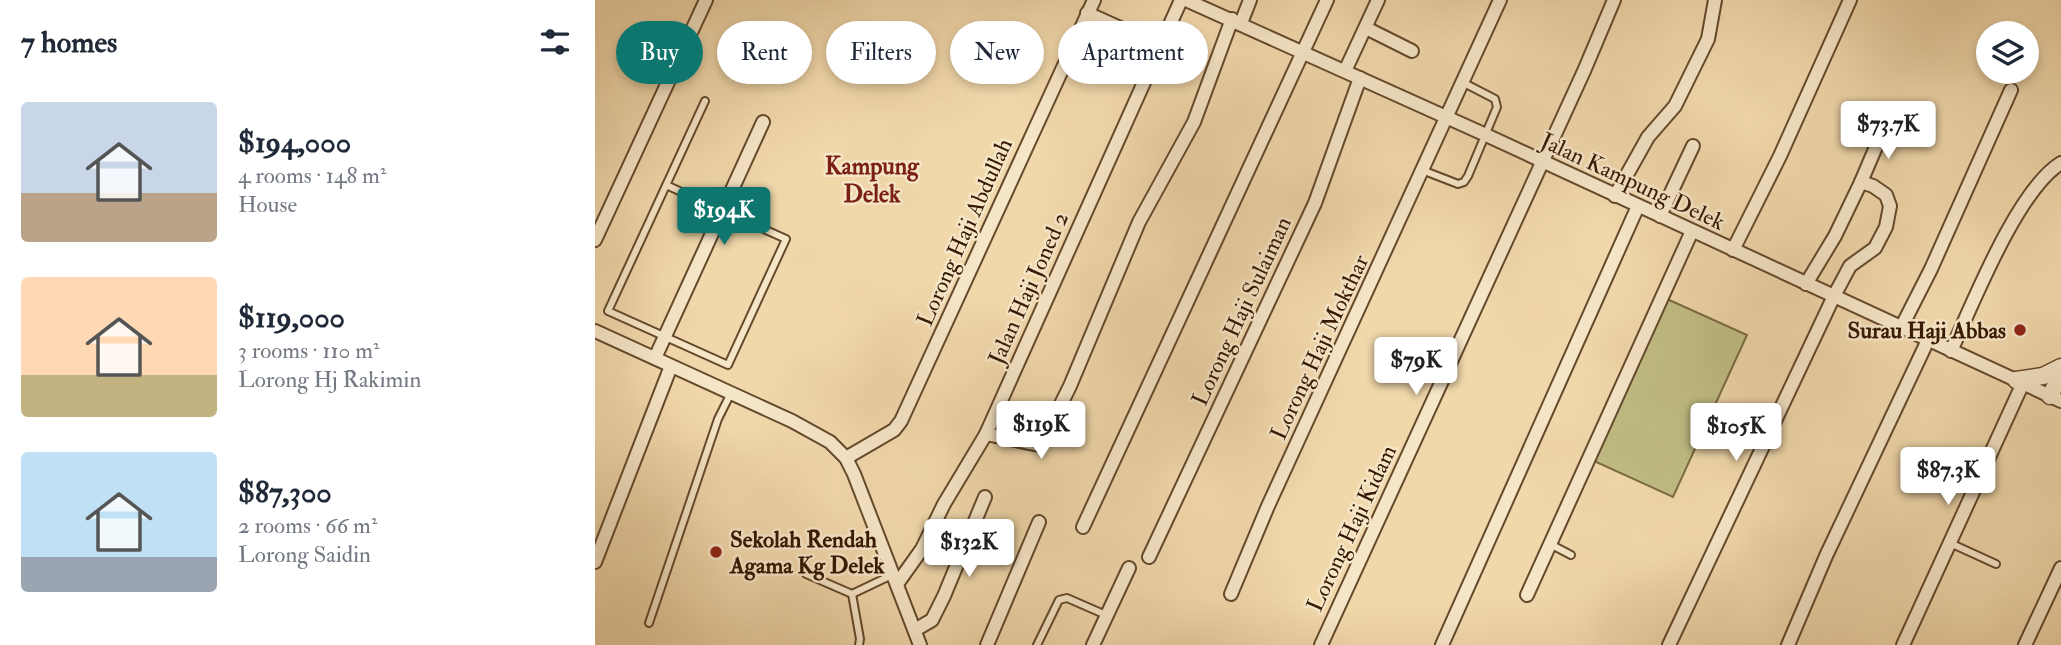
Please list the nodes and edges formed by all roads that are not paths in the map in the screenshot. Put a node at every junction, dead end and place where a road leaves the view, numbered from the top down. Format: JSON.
{"nodes":[{"id":1,"x":706,"y":0,"type":"edge"},
{"id":2,"x":1094,"y":0,"type":"edge"},
{"id":3,"x":1181,"y":0,"type":"edge"},
{"id":4,"x":1187,"y":0,"type":"edge"},
{"id":5,"x":1250,"y":0,"type":"edge"},
{"id":6,"x":1327,"y":0,"type":"edge"},
{"id":7,"x":1378,"y":0,"type":"edge"},
{"id":8,"x":1500,"y":0,"type":"edge"},
{"id":9,"x":1614,"y":0,"type":"edge"},
{"id":10,"x":1715,"y":0,"type":"edge"},
{"id":11,"x":1850,"y":0,"type":"edge"},
{"id":12,"x":1087,"y":13,"type":"junction"},
{"id":13,"x":1105,"y":21,"type":"edge"},
{"id":14,"x":1171,"y":21,"type":"edge"},
{"id":15,"x":1236,"y":21,"type":"junction"},
{"id":16,"x":1366,"y":28,"type":"junction"},
{"id":17,"x":1302,"y":51,"type":"junction"},
{"id":18,"x":1412,"y":51,"type":"dead end"},
{"id":19,"x":1345,"y":71,"type":"junction"},
{"id":20,"x":1360,"y":78,"type":"junction"},
{"id":21,"x":1462,"y":82,"type":"junction"},
{"id":22,"x":1143,"y":84,"type":"edge"},
{"id":23,"x":2011,"y":90,"type":"dead end"},
{"id":24,"x":705,"y":101,"type":"dead end"},
{"id":25,"x":1446,"y":117,"type":"junction"},
{"id":26,"x":763,"y":121,"type":"dead end"},
{"id":27,"x":1884,"y":128,"type":"dead end"},
{"id":28,"x":1486,"y":135,"type":"junction"},
{"id":29,"x":1693,"y":146,"type":"dead end"},
{"id":30,"x":1541,"y":162,"type":"junction"},
{"id":31,"x":2061,"y":163,"type":"edge"},
{"id":32,"x":1422,"y":170,"type":"junction"},
{"id":33,"x":1861,"y":182,"type":"junction"},
{"id":34,"x":666,"y":185,"type":"junction"},
{"id":35,"x":1615,"y":196,"type":"junction"},
{"id":36,"x":1637,"y":206,"type":"junction"},
{"id":37,"x":723,"y":210,"type":"junction"},
{"id":38,"x":1660,"y":216,"type":"junction"},
{"id":39,"x":1692,"y":231,"type":"junction"},
{"id":40,"x":595,"y":240,"type":"edge"},
{"id":41,"x":1733,"y":250,"type":"junction"},
{"id":42,"x":1806,"y":284,"type":"junction"},
{"id":43,"x":1834,"y":296,"type":"junction"},
{"id":44,"x":1901,"y":328,"type":"junction"},
{"id":45,"x":595,"y":331,"type":"edge"},
{"id":46,"x":665,"y":337,"type":"junction"},
{"id":47,"x":1927,"y":340,"type":"junction"},
{"id":48,"x":1951,"y":351,"type":"junction"},
{"id":49,"x":655,"y":358,"type":"junction"},
{"id":50,"x":671,"y":366,"type":"junction"},
{"id":51,"x":2061,"y":367,"type":"edge"},
{"id":52,"x":2061,"y":374,"type":"edge"},
{"id":53,"x":2020,"y":382,"type":"junction"},
{"id":54,"x":731,"y":393,"type":"junction"},
{"id":55,"x":2055,"y":398,"type":"edge"},
{"id":56,"x":986,"y":434,"type":"junction"},
{"id":57,"x":846,"y":458,"type":"junction"},
{"id":58,"x":985,"y":497,"type":"dead end"},
{"id":59,"x":1039,"y":522,"type":"dead end"},
{"id":60,"x":1083,"y":527,"type":"dead end"},
{"id":61,"x":1950,"y":543,"type":"junction"},
{"id":62,"x":1550,"y":544,"type":"junction"},
{"id":63,"x":1571,"y":555,"type":"dead end"},
{"id":64,"x":1149,"y":557,"type":"dead end"},
{"id":65,"x":595,"y":562,"type":"edge"},
{"id":66,"x":1996,"y":564,"type":"dead end"},
{"id":67,"x":1129,"y":568,"type":"dead end"},
{"id":68,"x":2061,"y":568,"type":"edge"},
{"id":69,"x":806,"y":574,"type":"dead end"},
{"id":70,"x":895,"y":579,"type":"junction"},
{"id":71,"x":852,"y":594,"type":"junction"},
{"id":72,"x":1231,"y":594,"type":"dead end"},
{"id":73,"x":1527,"y":595,"type":"dead end"},
{"id":74,"x":1106,"y":615,"type":"junction"},
{"id":75,"x":649,"y":623,"type":"dead end"},
{"id":76,"x":915,"y":630,"type":"junction"},
{"id":77,"x":859,"y":645,"type":"edge"},
{"id":78,"x":920,"y":645,"type":"edge"},
{"id":79,"x":987,"y":645,"type":"edge"},
{"id":80,"x":1037,"y":645,"type":"edge"},
{"id":81,"x":1093,"y":645,"type":"edge"},
{"id":82,"x":1321,"y":645,"type":"edge"},
{"id":83,"x":1442,"y":645,"type":"edge"},
{"id":84,"x":1669,"y":645,"type":"edge"},
{"id":85,"x":1788,"y":645,"type":"edge"},
{"id":86,"x":1903,"y":645,"type":"edge"},
{"id":87,"x":2025,"y":645,"type":"edge"}],
"edges":[{"from":1,"to":40,"type":"street"},
{"from":2,"to":12,"type":"street","name":"Lorong Haji Abdullah"},
{"from":3,"to":14,"type":"street","name":"Jalan Haji Joned 2"},
{"from":4,"to":15,"type":"street","name":"Jalan Kampung Delek"},
{"from":5,"to":15,"type":"street"},
{"from":6,"to":17,"type":"street"},
{"from":7,"to":16,"type":"street"},
{"from":8,"to":21,"type":"street","name":"Lorong Haji Mokthar"},
{"from":9,"to":30,"type":"street","name":"Lorong Haji Kidam"},
{"from":10,"to":35,"type":"street"},
{"from":11,"to":41,"type":"street"},
{"from":12,"to":13,"type":"street"},
{"from":12,"to":57,"type":"street","name":"Lorong Haji Abdullah"},
{"from":15,"to":17,"type":"street","name":"Jalan Kampung Delek"},
{"from":15,"to":56,"type":"street"},
{"from":16,"to":18,"type":"street"},
{"from":16,"to":19,"type":"street"},
{"from":17,"to":19,"type":"street","name":"Jalan Kampung Delek"},
{"from":17,"to":60,"type":"street"},
{"from":19,"to":20,"type":"street","name":"Jalan Kampung Delek"},
{"from":20,"to":25,"type":"street","name":"Jalan Kampung Delek"},
{"from":20,"to":64,"type":"street","name":"Lorong Haji Sulaiman"},
{"from":21,"to":25,"type":"street","name":"Lorong Haji Mokthar"},
{"from":21,"to":28,"type":"lane"},
{"from":22,"to":56,"type":"street","name":"Jalan Haji Joned 2"},
{"from":23,"to":44,"type":"street"},
{"from":24,"to":34,"type":"lane"},
{"from":25,"to":28,"type":"street","name":"Jalan Kampung Delek"},
{"from":25,"to":32,"type":"street","name":"Lorong Haji Mokthar"},
{"from":26,"to":37,"type":"street"},
{"from":27,"to":33,"type":"street"},
{"from":28,"to":30,"type":"street","name":"Jalan Kampung Delek"},
{"from":28,"to":32,"type":"lane"},
{"from":29,"to":38,"type":"street"},
{"from":30,"to":35,"type":"street","name":"Jalan Kampung Delek"},
{"from":30,"to":82,"type":"street","name":"Lorong Haji Kidam"},
{"from":31,"to":48,"type":"street"},
{"from":32,"to":72,"type":"street","name":"Lorong Haji Mokthar"},
{"from":33,"to":42,"type":"street"},
{"from":33,"to":43,"type":"street"},
{"from":34,"to":37,"type":"lane"},
{"from":34,"to":46,"type":"lane"},
{"from":35,"to":36,"type":"street","name":"Jalan Kampung Delek"},
{"from":36,"to":38,"type":"street","name":"Jalan Kampung Delek"},
{"from":36,"to":83,"type":"street"},
{"from":37,"to":46,"type":"street"},
{"from":37,"to":46,"type":"lane"},
{"from":38,"to":39,"type":"street","name":"Jalan Kampung Delek"},
{"from":39,"to":41,"type":"street","name":"Jalan Kampung Delek"},
{"from":39,"to":62,"type":"street"},
{"from":41,"to":42,"type":"street","name":"Jalan Kampung Delek"},
{"from":42,"to":43,"type":"street","name":"Jalan Kampung Delek"},
{"from":43,"to":44,"type":"street","name":"Jalan Kampung Delek"},
{"from":43,"to":84,"type":"street"},
{"from":44,"to":47,"type":"street","name":"Jalan Kampung Delek"},
{"from":45,"to":49,"type":"street"},
{"from":46,"to":49,"type":"street"},
{"from":47,"to":48,"type":"street","name":"Jalan Kampung Delek"},
{"from":47,"to":85,"type":"street"},
{"from":48,"to":53,"type":"street","name":"Jalan Kampung Delek"},
{"from":49,"to":50,"type":"street"},
{"from":50,"to":54,"type":"street"},
{"from":50,"to":65,"type":"street"},
{"from":51,"to":53,"type":"street"},
{"from":52,"to":55,"type":"street"},
{"from":53,"to":55,"type":"street","name":"Jalan Kampung Delek"},
{"from":53,"to":61,"type":"street"},
{"from":54,"to":57,"type":"street"},
{"from":54,"to":75,"type":"lane"},
{"from":56,"to":70,"type":"street","name":"Jalan Haji Joned 2"},
{"from":57,"to":70,"type":"street"},
{"from":58,"to":76,"type":"street"},
{"from":59,"to":79,"type":"street"},
{"from":61,"to":66,"type":"lane"},
{"from":61,"to":86,"type":"street"},
{"from":62,"to":63,"type":"lane"},
{"from":62,"to":73,"type":"street"},
{"from":67,"to":74,"type":"street"},
{"from":68,"to":87,"type":"street"},
{"from":69,"to":71,"type":"lane"},
{"from":70,"to":71,"type":"lane"},
{"from":70,"to":76,"type":"street"},
{"from":71,"to":77,"type":"lane"},
{"from":74,"to":80,"type":"lane"},
{"from":74,"to":81,"type":"street"},
{"from":76,"to":78,"type":"street"}]}
